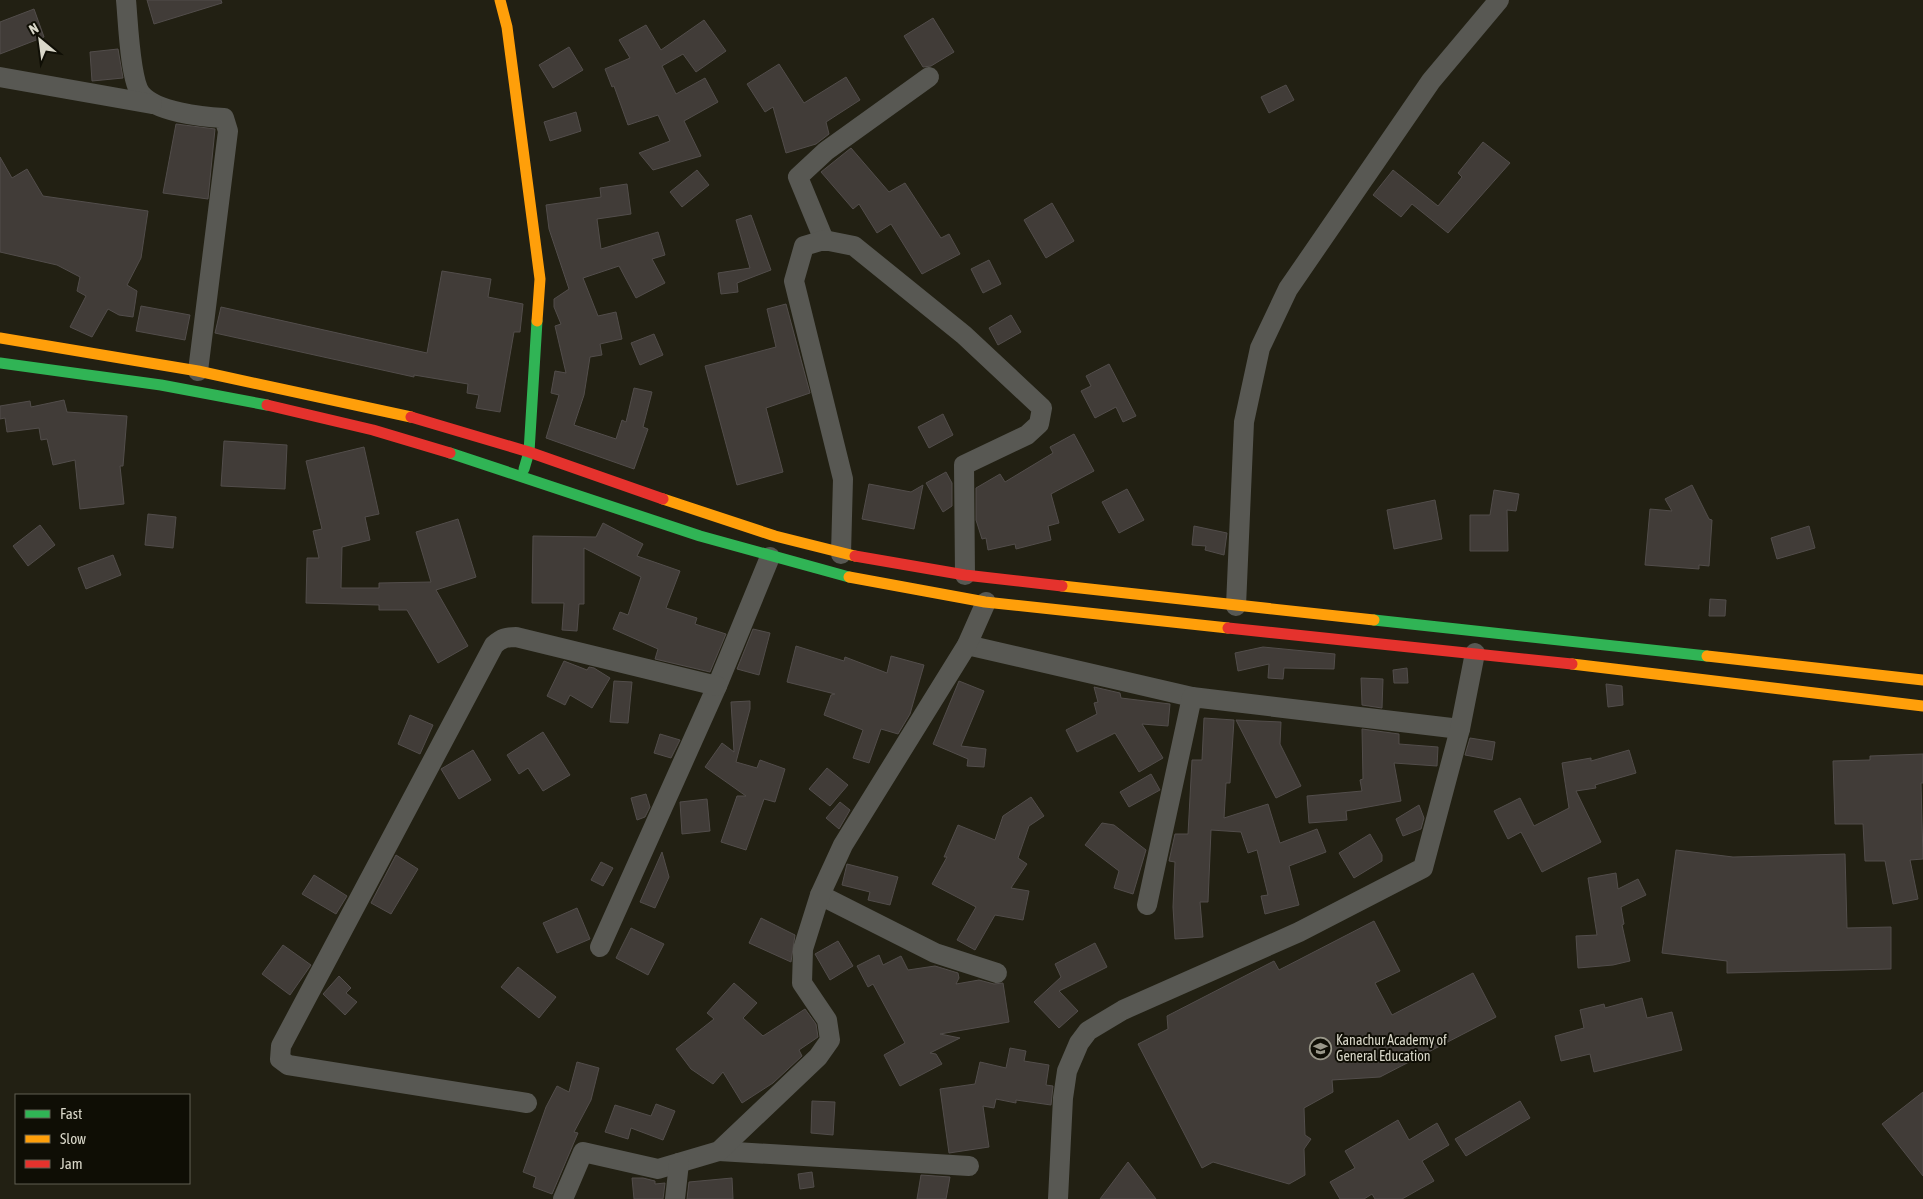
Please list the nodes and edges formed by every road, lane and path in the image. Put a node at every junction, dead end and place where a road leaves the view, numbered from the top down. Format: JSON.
{"nodes":[{"id":1,"x":126,"y":0,"type":"edge"},
{"id":2,"x":500,"y":0,"type":"edge"},
{"id":3,"x":1499,"y":0,"type":"edge"},
{"id":4,"x":0,"y":77,"type":"edge"},
{"id":5,"x":929,"y":77,"type":"dead end"},
{"id":6,"x":152,"y":104,"type":"junction"},
{"id":7,"x":824,"y":240,"type":"junction"},
{"id":8,"x":0,"y":338,"type":"edge"},
{"id":9,"x":0,"y":363,"type":"edge"},
{"id":10,"x":198,"y":371,"type":"junction"},
{"id":11,"x":529,"y":452,"type":"junction"},
{"id":12,"x":522,"y":476,"type":"junction"},
{"id":13,"x":841,"y":554,"type":"junction"},
{"id":14,"x":770,"y":556,"type":"junction"},
{"id":15,"x":965,"y":576,"type":"junction"},
{"id":16,"x":1054,"y":586,"type":"junction"},
{"id":17,"x":986,"y":602,"type":"junction"},
{"id":18,"x":1236,"y":606,"type":"junction"},
{"id":19,"x":1050,"y":609,"type":"junction"},
{"id":20,"x":1417,"y":626,"type":"junction"},
{"id":21,"x":967,"y":645,"type":"junction"},
{"id":22,"x":1413,"y":646,"type":"junction"},
{"id":23,"x":1475,"y":653,"type":"junction"},
{"id":24,"x":1712,"y":658,"type":"junction"},
{"id":25,"x":1923,"y":680,"type":"edge"},
{"id":26,"x":1709,"y":681,"type":"junction"},
{"id":27,"x":717,"y":686,"type":"junction"},
{"id":28,"x":1192,"y":697,"type":"junction"},
{"id":29,"x":1923,"y":706,"type":"edge"},
{"id":30,"x":1460,"y":729,"type":"junction"},
{"id":31,"x":820,"y":895,"type":"junction"},
{"id":32,"x":1148,"y":905,"type":"dead end"},
{"id":33,"x":600,"y":947,"type":"dead end"},
{"id":34,"x":997,"y":973,"type":"dead end"},
{"id":35,"x":527,"y":1103,"type":"dead end"},
{"id":36,"x":719,"y":1151,"type":"junction"},
{"id":37,"x":678,"y":1163,"type":"junction"},
{"id":38,"x":969,"y":1166,"type":"dead end"},
{"id":39,"x":564,"y":1199,"type":"edge"},
{"id":40,"x":675,"y":1199,"type":"edge"},
{"id":41,"x":1058,"y":1199,"type":"edge"}],
"edges":[{"from":1,"to":6,"type":"street"},
{"from":2,"to":11,"type":"main road"},
{"from":3,"to":18,"type":"street"},
{"from":4,"to":6,"type":"street"},
{"from":5,"to":7,"type":"street"},
{"from":6,"to":10,"type":"street"},
{"from":7,"to":13,"type":"street"},
{"from":7,"to":15,"type":"street"},
{"from":8,"to":10,"type":"main road"},
{"from":9,"to":12,"type":"main road"},
{"from":10,"to":11,"type":"main road"},
{"from":11,"to":12,"type":"main road"},
{"from":11,"to":13,"type":"main road"},
{"from":12,"to":14,"type":"main road"},
{"from":13,"to":15,"type":"main road"},
{"from":14,"to":17,"type":"main road"},
{"from":14,"to":27,"type":"street"},
{"from":15,"to":16,"type":"main road"},
{"from":16,"to":18,"type":"main road"},
{"from":16,"to":19,"type":"main road"},
{"from":17,"to":19,"type":"main road"},
{"from":17,"to":21,"type":"street"},
{"from":18,"to":20,"type":"main road"},
{"from":19,"to":22,"type":"main road"},
{"from":20,"to":22,"type":"main road"},
{"from":20,"to":24,"type":"main road"},
{"from":21,"to":28,"type":"street"},
{"from":21,"to":31,"type":"street"},
{"from":22,"to":23,"type":"main road"},
{"from":23,"to":26,"type":"main road"},
{"from":23,"to":30,"type":"street"},
{"from":24,"to":25,"type":"main road"},
{"from":24,"to":26,"type":"main road"},
{"from":26,"to":29,"type":"main road"},
{"from":27,"to":33,"type":"street"},
{"from":27,"to":35,"type":"street"},
{"from":28,"to":30,"type":"street"},
{"from":28,"to":32,"type":"street"},
{"from":30,"to":41,"type":"street"},
{"from":31,"to":34,"type":"street"},
{"from":31,"to":36,"type":"street"},
{"from":36,"to":37,"type":"street"},
{"from":36,"to":38,"type":"street"},
{"from":37,"to":39,"type":"street"},
{"from":37,"to":40,"type":"street"}]}
